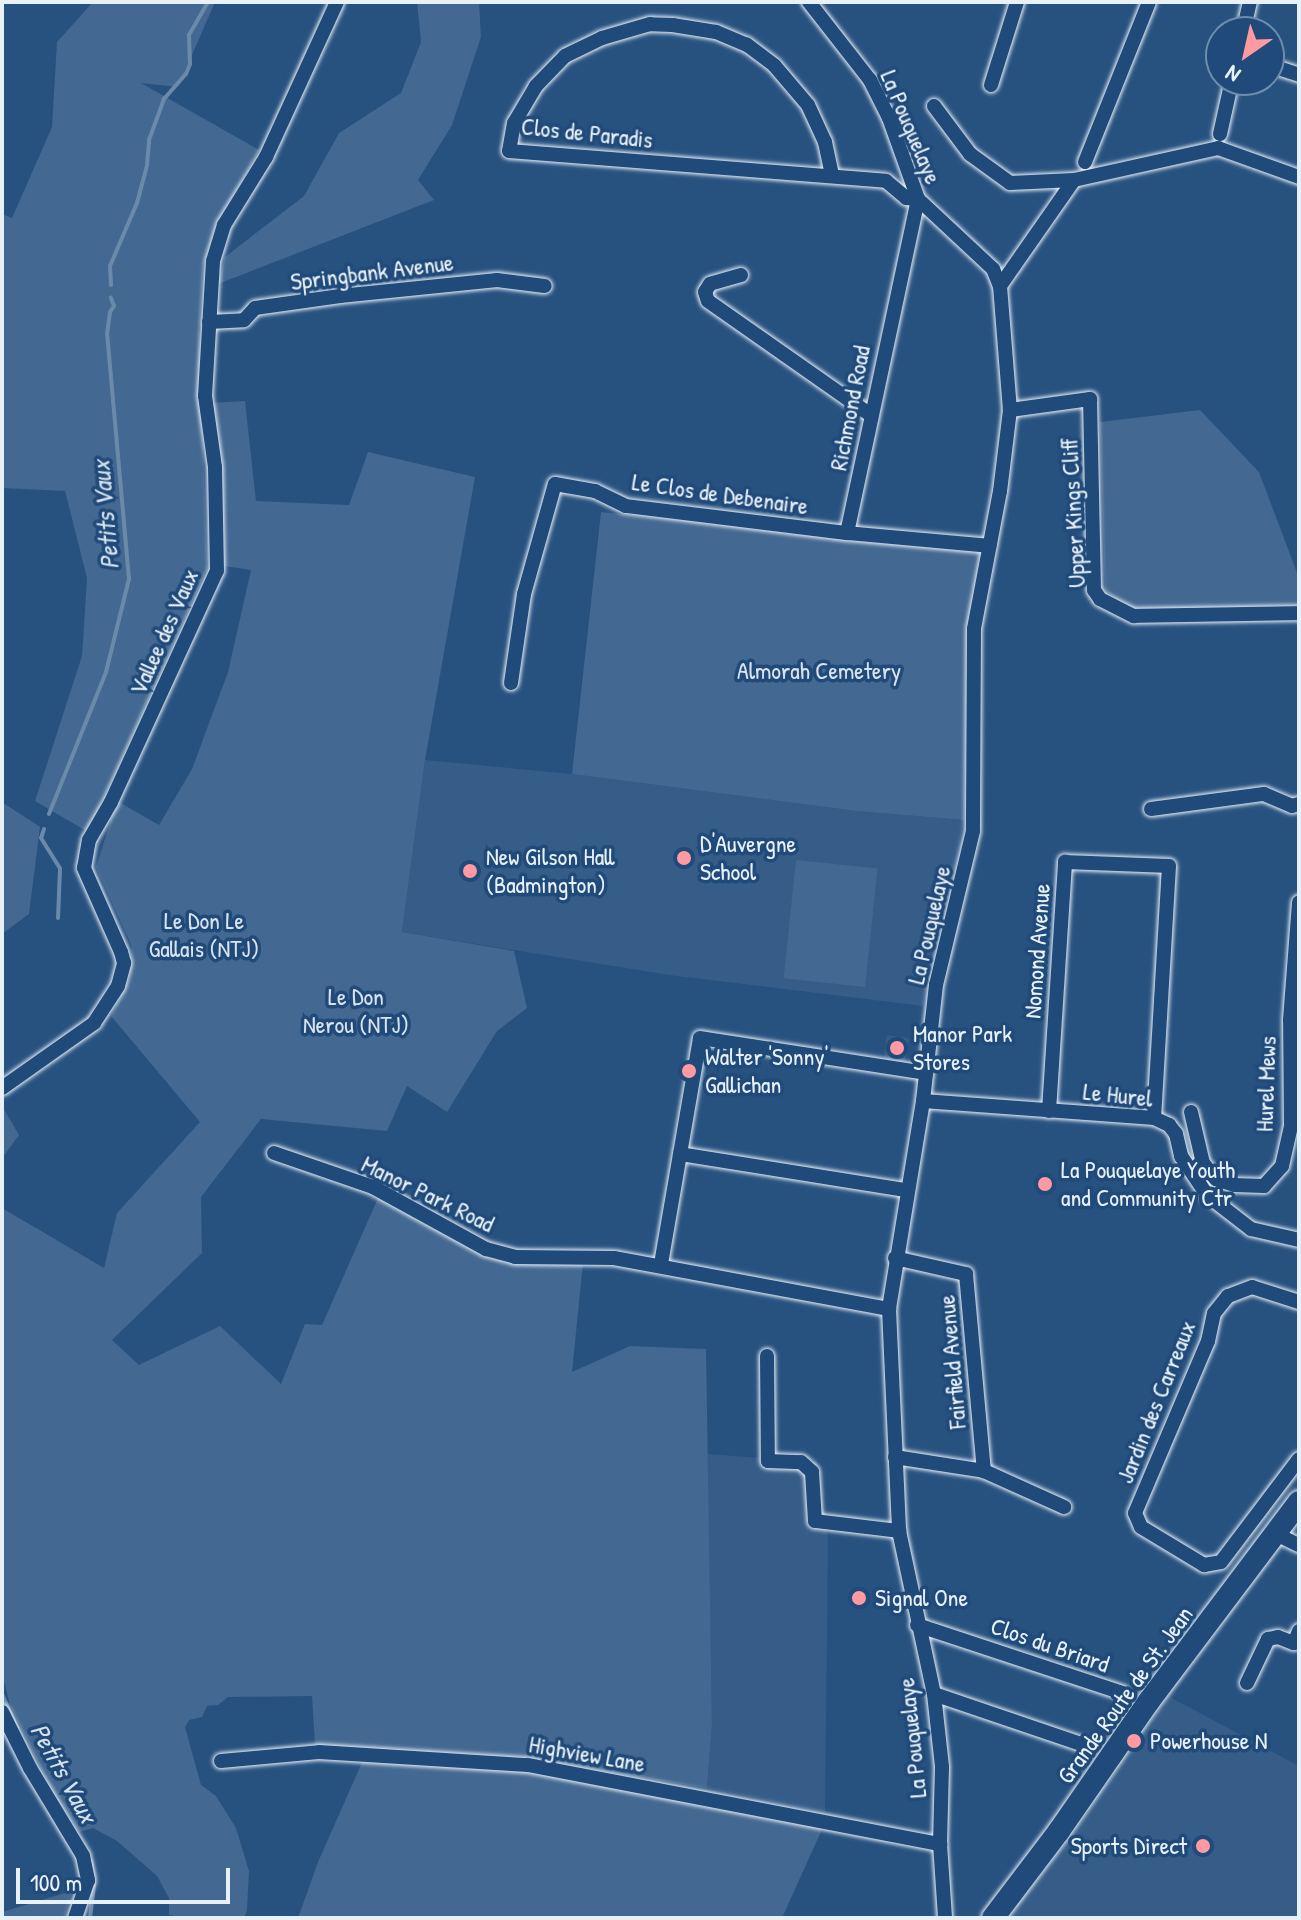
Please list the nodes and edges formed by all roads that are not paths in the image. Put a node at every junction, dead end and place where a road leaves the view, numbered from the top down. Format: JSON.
{"nodes":[{"id":1,"x":337,"y":2,"type":"edge"},
{"id":2,"x":809,"y":2,"type":"edge"},
{"id":3,"x":1017,"y":2,"type":"edge"},
{"id":4,"x":1149,"y":2,"type":"edge"},
{"id":5,"x":991,"y":85,"type":"dead end"},
{"id":6,"x":1228,"y":96,"type":"edge"},
{"id":7,"x":934,"y":106,"type":"dead end"},
{"id":8,"x":1220,"y":134,"type":"dead end"},
{"id":9,"x":1085,"y":162,"type":"dead end"},
{"id":10,"x":832,"y":175,"type":"junction"},
{"id":11,"x":1299,"y":177,"type":"edge"},
{"id":12,"x":1074,"y":180,"type":"junction"},
{"id":13,"x":1010,"y":183,"type":"junction"},
{"id":14,"x":1023,"y":194,"type":"dead end"},
{"id":15,"x":918,"y":199,"type":"junction"},
{"id":16,"x":741,"y":275,"type":"dead end"},
{"id":17,"x":545,"y":286,"type":"dead end"},
{"id":18,"x":1000,"y":286,"type":"junction"},
{"id":19,"x":209,"y":322,"type":"junction"},
{"id":20,"x":1010,"y":410,"type":"junction"},
{"id":21,"x":871,"y":415,"type":"junction"},
{"id":22,"x":847,"y":533,"type":"junction"},
{"id":23,"x":989,"y":546,"type":"junction"},
{"id":24,"x":1299,"y":613,"type":"edge"},
{"id":25,"x":511,"y":683,"type":"dead end"},
{"id":26,"x":1299,"y":804,"type":"edge"},
{"id":27,"x":1151,"y":809,"type":"dead end"},
{"id":28,"x":1299,"y":902,"type":"edge"},
{"id":29,"x":926,"y":1073,"type":"junction"},
{"id":30,"x":2,"y":1088,"type":"edge"},
{"id":31,"x":923,"y":1101,"type":"junction"},
{"id":32,"x":1049,"y":1111,"type":"junction"},
{"id":33,"x":1191,"y":1112,"type":"dead end"},
{"id":34,"x":1154,"y":1118,"type":"junction"},
{"id":35,"x":274,"y":1153,"type":"dead end"},
{"id":36,"x":680,"y":1154,"type":"junction"},
{"id":37,"x":905,"y":1190,"type":"junction"},
{"id":38,"x":1299,"y":1240,"type":"edge"},
{"id":39,"x":895,"y":1258,"type":"junction"},
{"id":40,"x":661,"y":1264,"type":"junction"},
{"id":41,"x":1299,"y":1302,"type":"edge"},
{"id":42,"x":889,"y":1309,"type":"junction"},
{"id":43,"x":767,"y":1356,"type":"dead end"},
{"id":44,"x":895,"y":1457,"type":"junction"},
{"id":45,"x":1299,"y":1459,"type":"edge"},
{"id":46,"x":984,"y":1471,"type":"junction"},
{"id":47,"x":1299,"y":1502,"type":"edge"},
{"id":48,"x":1064,"y":1507,"type":"dead end"},
{"id":49,"x":899,"y":1531,"type":"junction"},
{"id":50,"x":1276,"y":1534,"type":"junction"},
{"id":51,"x":1299,"y":1545,"type":"edge"},
{"id":52,"x":917,"y":1625,"type":"junction"},
{"id":53,"x":1299,"y":1631,"type":"edge"},
{"id":54,"x":1247,"y":1683,"type":"dead end"},
{"id":55,"x":1123,"y":1693,"type":"dead end"},
{"id":56,"x":934,"y":1694,"type":"junction"},
{"id":57,"x":2,"y":1712,"type":"edge"},
{"id":58,"x":1084,"y":1745,"type":"dead end"},
{"id":59,"x":221,"y":1761,"type":"dead end"},
{"id":60,"x":940,"y":1844,"type":"junction"},
{"id":61,"x":75,"y":1918,"type":"edge"},
{"id":62,"x":945,"y":1918,"type":"edge"},
{"id":63,"x":993,"y":1918,"type":"edge"}],
"edges":[{"from":1,"to":19,"type":"street","name":"Vallee des Vaux"},
{"from":2,"to":15,"type":"street","name":"La Pouquelaye"},
{"from":3,"to":5,"type":"street"},
{"from":4,"to":9,"type":"street"},
{"from":6,"to":8,"type":"street"},
{"from":7,"to":13,"type":"street"},
{"from":10,"to":10,"type":"street","name":"Clos de Paradis"},
{"from":10,"to":15,"type":"street","name":"Clos de Paradis"},
{"from":11,"to":12,"type":"street"},
{"from":12,"to":13,"type":"street"},
{"from":12,"to":18,"type":"street"},
{"from":13,"to":14,"type":"street"},
{"from":15,"to":18,"type":"street","name":"La Pouquelaye"},
{"from":15,"to":21,"type":"street","name":"Richmond Road"},
{"from":16,"to":21,"type":"street"},
{"from":17,"to":19,"type":"street","name":"Springbank Avenue"},
{"from":18,"to":20,"type":"street","name":"La Pouquelaye"},
{"from":19,"to":30,"type":"street","name":"Vallee des Vaux"},
{"from":20,"to":23,"type":"street","name":"La Pouquelaye"},
{"from":20,"to":24,"type":"street","name":"Upper Kings Cliff"},
{"from":21,"to":22,"type":"street","name":"Richmond Road"},
{"from":22,"to":23,"type":"street"},
{"from":22,"to":25,"type":"street","name":"Le Clos de Debenaire"},
{"from":23,"to":29,"type":"street","name":"La Pouquelaye"},
{"from":26,"to":27,"type":"street"},
{"from":28,"to":33,"type":"street","name":"Hurel Mews"},
{"from":29,"to":31,"type":"street","name":"La Pouquelaye"},
{"from":29,"to":36,"type":"street"},
{"from":31,"to":32,"type":"street","name":"Le Hurel"},
{"from":31,"to":37,"type":"street","name":"La Pouquelaye"},
{"from":32,"to":34,"type":"street","name":"Le Hurel"},
{"from":32,"to":34,"type":"street","name":"Nomond Avenue"},
{"from":34,"to":38,"type":"street","name":"Le Hurel"},
{"from":35,"to":40,"type":"street","name":"Manor Park Road"},
{"from":36,"to":37,"type":"street"},
{"from":36,"to":40,"type":"street"},
{"from":37,"to":39,"type":"street","name":"La Pouquelaye"},
{"from":39,"to":42,"type":"street","name":"La Pouquelaye"},
{"from":39,"to":46,"type":"street","name":"Fairfield Avenue"},
{"from":40,"to":42,"type":"street","name":"Manor Park Road"},
{"from":41,"to":45,"type":"street","name":"Jardin des Carreaux"},
{"from":42,"to":44,"type":"street","name":"La Pouquelaye"},
{"from":43,"to":49,"type":"street"},
{"from":44,"to":46,"type":"street","name":"Fairfield Avenue"},
{"from":44,"to":49,"type":"street","name":"La Pouquelaye"},
{"from":46,"to":48,"type":"street","name":"Fairfield Avenue"},
{"from":47,"to":50,"type":"main road","name":"Grande Route de St. Jean"},
{"from":49,"to":52,"type":"street","name":"La Pouquelaye"},
{"from":50,"to":51,"type":"street"},
{"from":50,"to":63,"type":"main road","name":"Grande Route de St. Jean"},
{"from":52,"to":55,"type":"street","name":"Clos du Briard"},
{"from":52,"to":56,"type":"street","name":"La Pouquelaye"},
{"from":53,"to":54,"type":"street"},
{"from":56,"to":58,"type":"street"},
{"from":56,"to":60,"type":"street","name":"La Pouquelaye"},
{"from":57,"to":61,"type":"street"},
{"from":59,"to":60,"type":"street","name":"Highview Lane"},
{"from":60,"to":62,"type":"street","name":"La Pouquelaye"}]}
